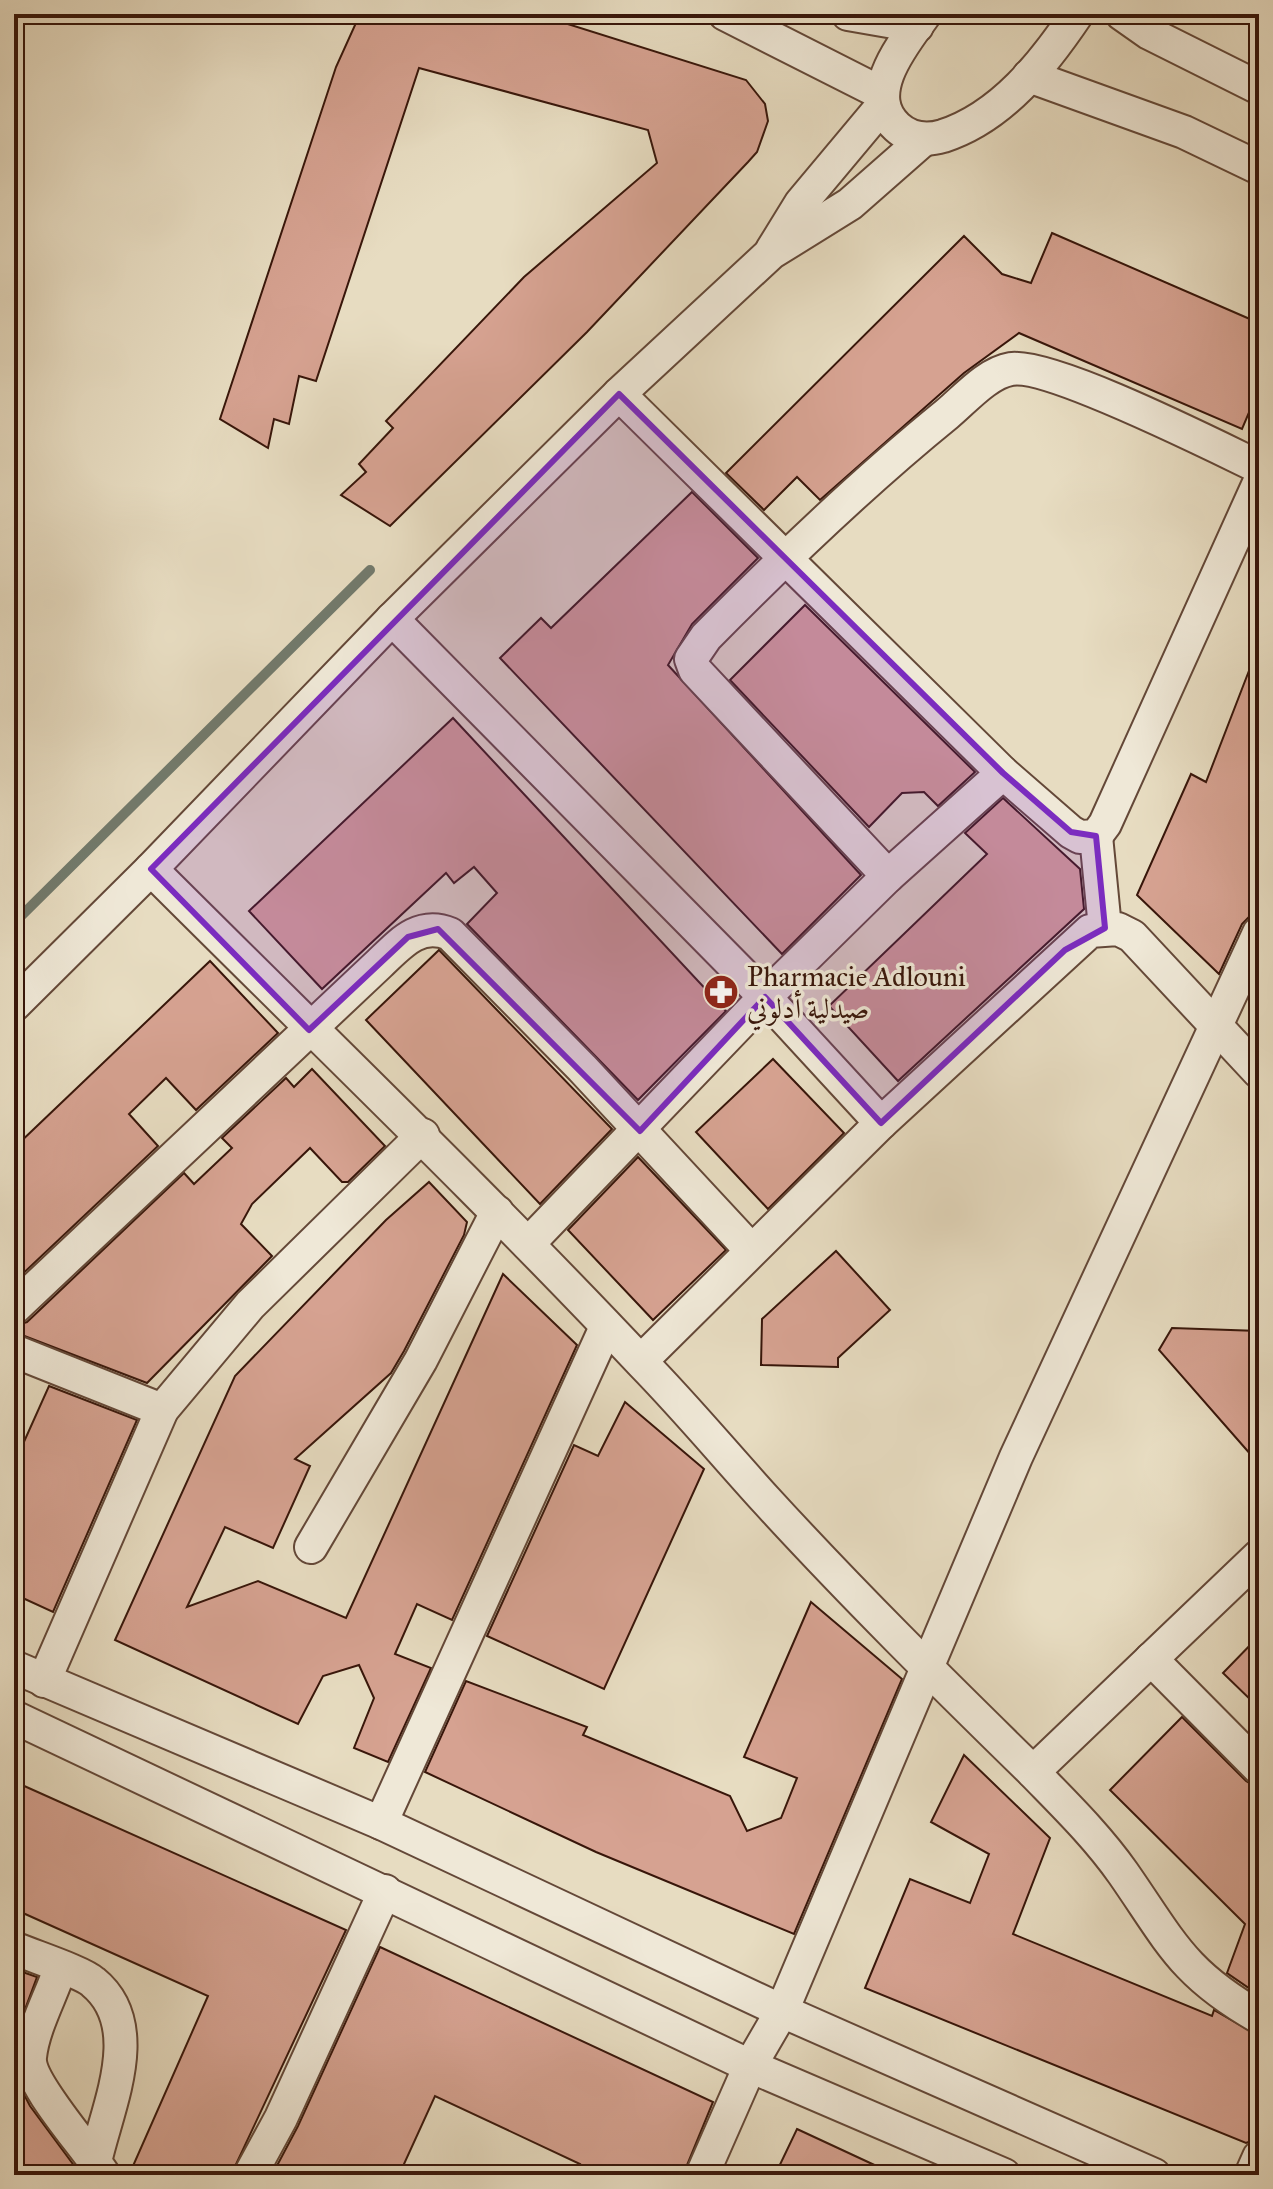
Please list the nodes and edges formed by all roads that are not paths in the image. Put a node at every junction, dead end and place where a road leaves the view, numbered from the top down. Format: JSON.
{"nodes":[{"id":1,"x":725,"y":14,"type":"edge"},
{"id":2,"x":848,"y":14,"type":"edge"},
{"id":3,"x":1077,"y":14,"type":"edge"},
{"id":4,"x":1122,"y":14,"type":"edge"},
{"id":5,"x":921,"y":20,"type":"edge"},
{"id":6,"x":1029,"y":76,"type":"junction"},
{"id":7,"x":1259,"y":88,"type":"edge"},
{"id":8,"x":883,"y":100,"type":"junction"},
{"id":9,"x":924,"y":139,"type":"junction"},
{"id":10,"x":1259,"y":168,"type":"edge"},
{"id":11,"x":771,"y":253,"type":"junction"},
{"id":12,"x":619,"y":394,"type":"junction"},
{"id":13,"x":1259,"y":467,"type":"edge"},
{"id":14,"x":1259,"y":483,"type":"edge"},
{"id":15,"x":786,"y":557,"type":"junction"},
{"id":16,"x":392,"y":619,"type":"junction"},
{"id":17,"x":1003,"y":773,"type":"junction"},
{"id":18,"x":1096,"y":836,"type":"junction"},
{"id":19,"x":151,"y":869,"type":"junction"},
{"id":20,"x":888,"y":876,"type":"junction"},
{"id":21,"x":1105,"y":928,"type":"junction"},
{"id":22,"x":1259,"y":933,"type":"edge"},
{"id":23,"x":765,"y":997,"type":"junction"},
{"id":24,"x":14,"y":1005,"type":"edge"},
{"id":25,"x":1213,"y":1026,"type":"junction"},
{"id":26,"x":309,"y":1030,"type":"junction"},
{"id":27,"x":1259,"y":1072,"type":"edge"},
{"id":28,"x":881,"y":1123,"type":"junction"},
{"id":29,"x":640,"y":1131,"type":"junction"},
{"id":30,"x":423,"y":1135,"type":"junction"},
{"id":31,"x":497,"y":1212,"type":"junction"},
{"id":32,"x":528,"y":1244,"type":"junction"},
{"id":33,"x":751,"y":1250,"type":"junction"},
{"id":34,"x":14,"y":1308,"type":"edge"},
{"id":35,"x":606,"y":1327,"type":"junction"},
{"id":36,"x":14,"y":1351,"type":"edge"},
{"id":37,"x":641,"y":1361,"type":"junction"},
{"id":38,"x":162,"y":1410,"type":"junction"},
{"id":39,"x":311,"y":1547,"type":"dead end"},
{"id":40,"x":1259,"y":1556,"type":"edge"},
{"id":41,"x":1151,"y":1659,"type":"junction"},
{"id":42,"x":14,"y":1667,"type":"edge"},
{"id":43,"x":926,"y":1667,"type":"junction"},
{"id":44,"x":44,"y":1681,"type":"junction"},
{"id":45,"x":14,"y":1717,"type":"edge"},
{"id":46,"x":1259,"y":1768,"type":"edge"},
{"id":47,"x":1033,"y":1772,"type":"junction"},
{"id":48,"x":381,"y":1823,"type":"junction"},
{"id":49,"x":385,"y":1891,"type":"junction"},
{"id":50,"x":14,"y":1948,"type":"edge"},
{"id":51,"x":60,"y":1969,"type":"junction"},
{"id":52,"x":782,"y":2011,"type":"junction"},
{"id":53,"x":1259,"y":2017,"type":"edge"},
{"id":54,"x":750,"y":2066,"type":"junction"},
{"id":55,"x":1259,"y":2157,"type":"edge"},
{"id":56,"x":100,"y":2168,"type":"edge"},
{"id":57,"x":250,"y":2175,"type":"edge"},
{"id":58,"x":702,"y":2175,"type":"edge"},
{"id":59,"x":1004,"y":2175,"type":"edge"},
{"id":60,"x":1154,"y":2175,"type":"edge"},
{"id":61,"x":1251,"y":2175,"type":"edge"}],
"edges":[{"from":1,"to":8,"type":"street"},
{"from":2,"to":5,"type":"street"},
{"from":3,"to":6,"type":"street"},
{"from":4,"to":7,"type":"street"},
{"from":5,"to":8,"type":"street"},
{"from":6,"to":9,"type":"street"},
{"from":6,"to":10,"type":"street"},
{"from":8,"to":9,"type":"street"},
{"from":8,"to":11,"type":"street"},
{"from":9,"to":11,"type":"street"},
{"from":11,"to":12,"type":"street"},
{"from":12,"to":15,"type":"street"},
{"from":12,"to":16,"type":"street"},
{"from":13,"to":15,"type":"street"},
{"from":14,"to":18,"type":"street"},
{"from":15,"to":17,"type":"street"},
{"from":15,"to":20,"type":"street"},
{"from":16,"to":19,"type":"street"},
{"from":16,"to":23,"type":"street"},
{"from":17,"to":18,"type":"street"},
{"from":17,"to":20,"type":"street"},
{"from":18,"to":21,"type":"street"},
{"from":19,"to":24,"type":"street"},
{"from":19,"to":26,"type":"street"},
{"from":20,"to":23,"type":"street"},
{"from":21,"to":25,"type":"street"},
{"from":21,"to":28,"type":"street"},
{"from":22,"to":25,"type":"street"},
{"from":23,"to":28,"type":"street"},
{"from":23,"to":29,"type":"street"},
{"from":25,"to":27,"type":"street"},
{"from":25,"to":43,"type":"street"},
{"from":26,"to":29,"type":"street"},
{"from":26,"to":30,"type":"street"},
{"from":26,"to":34,"type":"street"},
{"from":28,"to":33,"type":"street"},
{"from":29,"to":32,"type":"street"},
{"from":29,"to":33,"type":"street"},
{"from":30,"to":31,"type":"street"},
{"from":30,"to":38,"type":"street"},
{"from":31,"to":32,"type":"street"},
{"from":31,"to":39,"type":"street"},
{"from":32,"to":35,"type":"street"},
{"from":33,"to":37,"type":"street"},
{"from":35,"to":37,"type":"street"},
{"from":35,"to":48,"type":"street"},
{"from":36,"to":38,"type":"street"},
{"from":37,"to":43,"type":"street"},
{"from":38,"to":44,"type":"street"},
{"from":40,"to":41,"type":"street"},
{"from":41,"to":46,"type":"street"},
{"from":41,"to":47,"type":"street"},
{"from":42,"to":44,"type":"street"},
{"from":43,"to":47,"type":"street"},
{"from":43,"to":52,"type":"street"},
{"from":44,"to":48,"type":"street"},
{"from":45,"to":49,"type":"street"},
{"from":47,"to":53,"type":"street"},
{"from":48,"to":52,"type":"street"},
{"from":49,"to":54,"type":"street"},
{"from":49,"to":57,"type":"street"},
{"from":50,"to":51,"type":"street"},
{"from":51,"to":56,"type":"street"},
{"from":51,"to":56,"type":"street"},
{"from":52,"to":54,"type":"street"},
{"from":52,"to":60,"type":"street"},
{"from":54,"to":58,"type":"street"},
{"from":54,"to":59,"type":"street"},
{"from":55,"to":61,"type":"street"}]}
